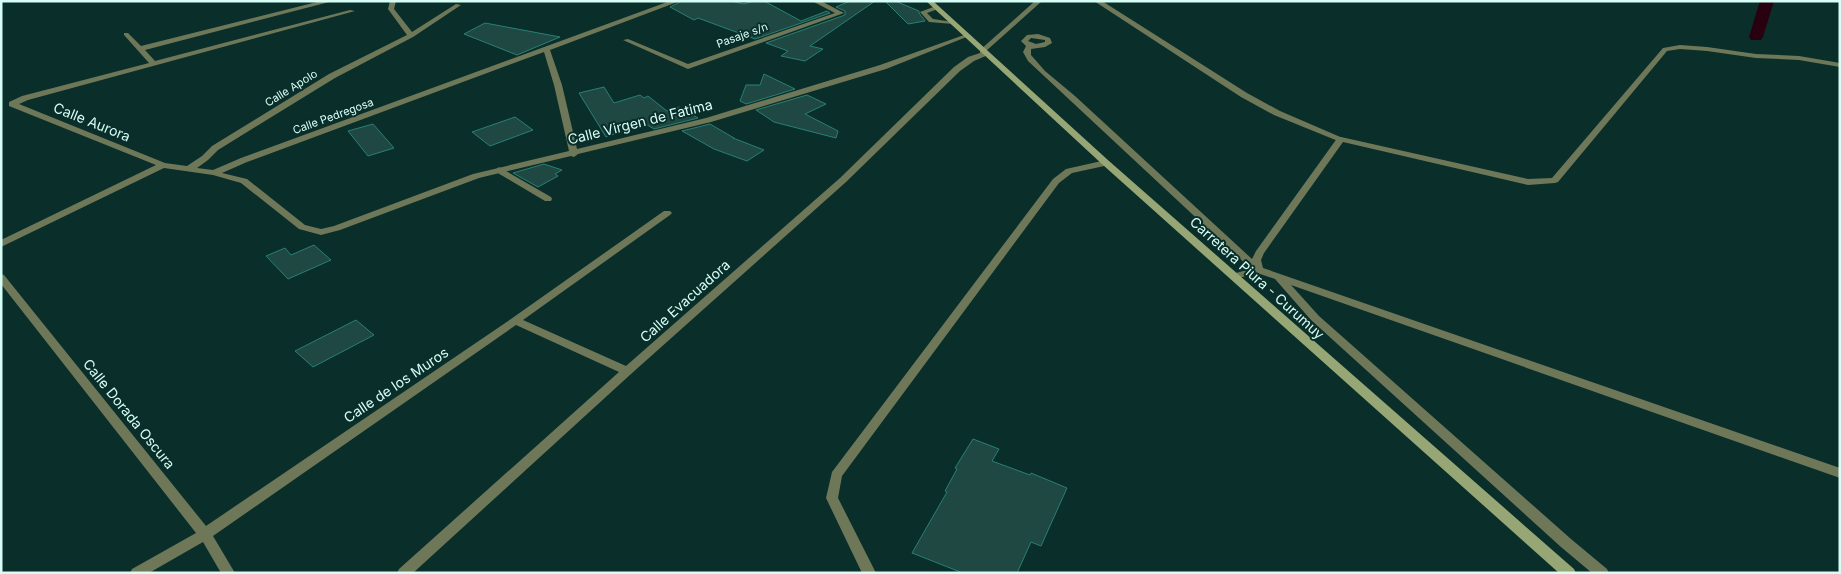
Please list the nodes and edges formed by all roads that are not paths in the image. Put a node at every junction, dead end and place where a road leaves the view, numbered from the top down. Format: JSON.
{"nodes":[{"id":1,"x":330,"y":1,"type":"edge"},
{"id":2,"x":393,"y":1,"type":"edge"},
{"id":3,"x":677,"y":1,"type":"edge"},
{"id":4,"x":814,"y":1,"type":"edge"},
{"id":5,"x":1039,"y":1,"type":"edge"},
{"id":6,"x":1097,"y":1,"type":"edge"},
{"id":7,"x":458,"y":5,"type":"dead end"},
{"id":8,"x":933,"y":5,"type":"edge"},
{"id":9,"x":352,"y":11,"type":"dead end"},
{"id":10,"x":126,"y":34,"type":"dead end"},
{"id":11,"x":411,"y":36,"type":"junction"},
{"id":12,"x":966,"y":36,"type":"junction"},
{"id":13,"x":626,"y":40,"type":"dead end"},
{"id":14,"x":1030,"y":45,"type":"dead end"},
{"id":15,"x":139,"y":49,"type":"junction"},
{"id":16,"x":546,"y":49,"type":"junction"},
{"id":17,"x":983,"y":52,"type":"junction"},
{"id":18,"x":154,"y":64,"type":"junction"},
{"id":19,"x":1840,"y":65,"type":"edge"},
{"id":20,"x":1341,"y":139,"type":"junction"},
{"id":21,"x":574,"y":154,"type":"junction"},
{"id":22,"x":1106,"y":163,"type":"junction"},
{"id":23,"x":163,"y":165,"type":"junction"},
{"id":24,"x":190,"y":169,"type":"junction"},
{"id":25,"x":499,"y":170,"type":"junction"},
{"id":26,"x":214,"y":174,"type":"junction"},
{"id":27,"x":548,"y":199,"type":"dead end"},
{"id":28,"x":667,"y":213,"type":"dead end"},
{"id":29,"x":1,"y":244,"type":"edge"},
{"id":30,"x":1258,"y":270,"type":"junction"},
{"id":31,"x":1235,"y":276,"type":"junction"},
{"id":32,"x":1,"y":278,"type":"edge"},
{"id":33,"x":1279,"y":278,"type":"junction"},
{"id":34,"x":515,"y":321,"type":"junction"},
{"id":35,"x":627,"y":371,"type":"junction"},
{"id":36,"x":1840,"y":473,"type":"edge"},
{"id":37,"x":205,"y":534,"type":"junction"},
{"id":38,"x":136,"y":573,"type":"edge"},
{"id":39,"x":228,"y":573,"type":"edge"},
{"id":40,"x":404,"y":573,"type":"edge"},
{"id":41,"x":869,"y":573,"type":"edge"},
{"id":42,"x":1569,"y":573,"type":"edge"},
{"id":43,"x":1602,"y":573,"type":"edge"}],
"edges":[{"from":1,"to":15,"type":"street"},
{"from":2,"to":11,"type":"street"},
{"from":3,"to":16,"type":"street","name":"Calle Pedregosa"},
{"from":4,"to":13,"type":"street","name":"Pasaje s/n"},
{"from":5,"to":17,"type":"street","name":"Calle Evacuadora"},
{"from":6,"to":20,"type":"street"},
{"from":7,"to":11,"type":"street","name":"Calle Apolo"},
{"from":8,"to":12,"type":"main road","name":"Carretera Piura - Curumuy"},
{"from":9,"to":18,"type":"street"},
{"from":10,"to":15,"type":"street"},
{"from":11,"to":24,"type":"street","name":"Calle Apolo"},
{"from":12,"to":17,"type":"main road","name":"Carretera Piura - Curumuy"},
{"from":12,"to":21,"type":"street","name":"Calle Virgen de Fatima"},
{"from":14,"to":30,"type":"street"},
{"from":15,"to":18,"type":"street"},
{"from":16,"to":21,"type":"street"},
{"from":16,"to":26,"type":"street","name":"Calle Pedregosa"},
{"from":17,"to":22,"type":"main road","name":"Carretera Piura - Curumuy"},
{"from":17,"to":35,"type":"street","name":"Calle Evacuadora"},
{"from":18,"to":23,"type":"street","name":"Calle Aurora"},
{"from":19,"to":20,"type":"street"},
{"from":20,"to":30,"type":"street"},
{"from":21,"to":25,"type":"street","name":"Calle Virgen de Fatima"},
{"from":22,"to":31,"type":"main road","name":"Carretera Piura - Curumuy"},
{"from":22,"to":41,"type":"street"},
{"from":23,"to":24,"type":"street"},
{"from":23,"to":29,"type":"street"},
{"from":24,"to":26,"type":"street"},
{"from":25,"to":26,"type":"street","name":"Calle Virgen de Fatima"},
{"from":25,"to":27,"type":"street"},
{"from":28,"to":34,"type":"street","name":"Calle de los Muros"},
{"from":30,"to":31,"type":"street"},
{"from":30,"to":33,"type":"street"},
{"from":31,"to":42,"type":"main road","name":"Carretera Piura - Curumuy"},
{"from":32,"to":37,"type":"street","name":"Calle Dorada Oscura"},
{"from":33,"to":36,"type":"street"},
{"from":33,"to":43,"type":"street"},
{"from":34,"to":35,"type":"street"},
{"from":34,"to":37,"type":"street","name":"Calle de los Muros"},
{"from":35,"to":40,"type":"street","name":"Calle Evacuadora"},
{"from":37,"to":38,"type":"street","name":"Calle de los Muros"},
{"from":37,"to":39,"type":"street","name":"Calle Dorada Oscura"}]}
